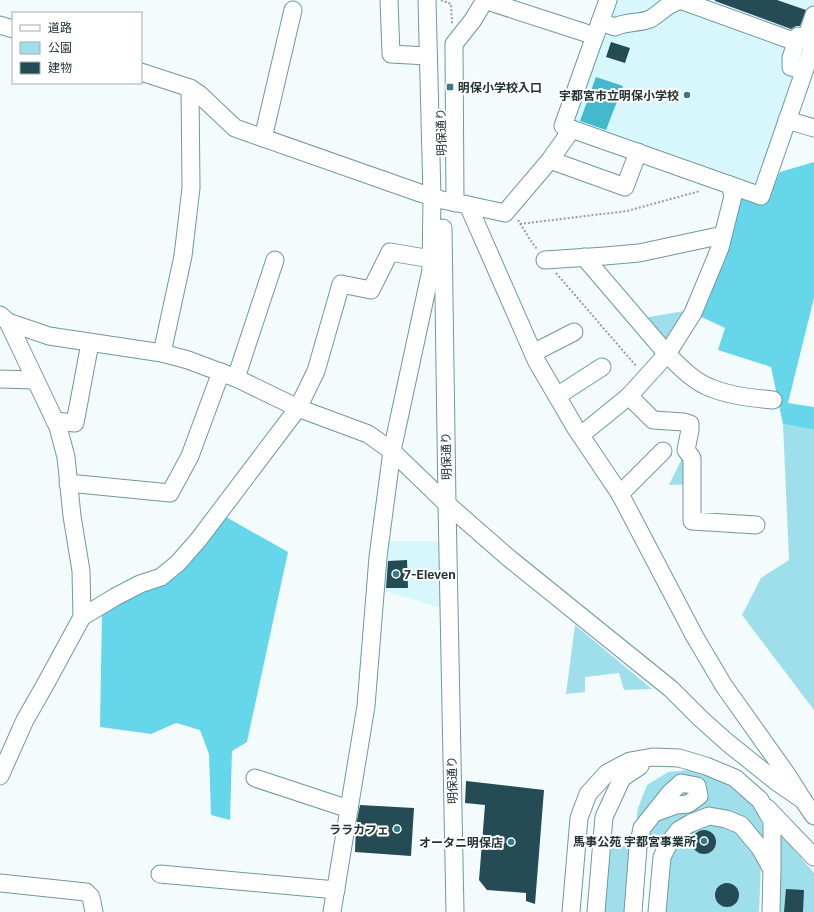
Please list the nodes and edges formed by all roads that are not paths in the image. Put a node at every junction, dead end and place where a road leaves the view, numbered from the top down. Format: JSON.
{"nodes":[{"id":1,"x":389,"y":0,"type":"edge"},
{"id":2,"x":427,"y":0,"type":"edge"},
{"id":3,"x":484,"y":0,"type":"edge"},
{"id":4,"x":608,"y":0,"type":"edge"},
{"id":5,"x":444,"y":2,"type":"edge"},
{"id":6,"x":670,"y":3,"type":"edge"},
{"id":7,"x":293,"y":10,"type":"dead end"},
{"id":8,"x":814,"y":15,"type":"edge"},
{"id":9,"x":0,"y":24,"type":"edge"},
{"id":10,"x":12,"y":29,"type":"edge"},
{"id":11,"x":597,"y":29,"type":"junction"},
{"id":12,"x":796,"y":42,"type":"junction"},
{"id":13,"x":814,"y":43,"type":"edge"},
{"id":14,"x":428,"y":56,"type":"junction"},
{"id":15,"x":804,"y":71,"type":"junction"},
{"id":16,"x":142,"y":72,"type":"edge"},
{"id":17,"x":190,"y":88,"type":"junction"},
{"id":18,"x":787,"y":120,"type":"junction"},
{"id":19,"x":814,"y":128,"type":"edge"},
{"id":20,"x":572,"y":130,"type":"junction"},
{"id":21,"x":263,"y":138,"type":"junction"},
{"id":22,"x":638,"y":152,"type":"junction"},
{"id":23,"x":550,"y":160,"type":"junction"},
{"id":24,"x":730,"y":185,"type":"junction"},
{"id":25,"x":449,"y":201,"type":"junction"},
{"id":26,"x":723,"y":235,"type":"junction"},
{"id":27,"x":584,"y":257,"type":"junction"},
{"id":28,"x":431,"y":259,"type":"junction"},
{"id":29,"x":275,"y":260,"type":"dead end"},
{"id":30,"x":545,"y":260,"type":"road end"},
{"id":31,"x":5,"y":324,"type":"edge"},
{"id":32,"x":574,"y":332,"type":"dead end"},
{"id":33,"x":90,"y":343,"type":"junction"},
{"id":34,"x":533,"y":352,"type":"junction"},
{"id":35,"x":162,"y":353,"type":"junction"},
{"id":36,"x":667,"y":354,"type":"junction"},
{"id":37,"x":602,"y":367,"type":"dead end"},
{"id":38,"x":228,"y":375,"type":"junction"},
{"id":39,"x":0,"y":379,"type":"edge"},
{"id":40,"x":35,"y":380,"type":"junction"},
{"id":41,"x":557,"y":396,"type":"junction"},
{"id":42,"x":629,"y":396,"type":"junction"},
{"id":43,"x":773,"y":400,"type":"dead end"},
{"id":44,"x":298,"y":408,"type":"junction"},
{"id":45,"x":55,"y":421,"type":"junction"},
{"id":46,"x":581,"y":435,"type":"junction"},
{"id":47,"x":392,"y":451,"type":"junction"},
{"id":48,"x":663,"y":451,"type":"dead end"},
{"id":49,"x":68,"y":483,"type":"junction"},
{"id":50,"x":620,"y":494,"type":"junction"},
{"id":51,"x":447,"y":504,"type":"junction"},
{"id":52,"x":756,"y":525,"type":"dead end"},
{"id":53,"x":82,"y":617,"type":"junction"},
{"id":54,"x":653,"y":757,"type":"junction"},
{"id":55,"x":0,"y":776,"type":"edge"},
{"id":56,"x":255,"y":778,"type":"dead end"},
{"id":57,"x":760,"y":800,"type":"junction"},
{"id":58,"x":803,"y":800,"type":"junction"},
{"id":59,"x":349,"y":809,"type":"junction"},
{"id":60,"x":654,"y":813,"type":"dead end"},
{"id":61,"x":814,"y":816,"type":"edge"},
{"id":62,"x":814,"y":857,"type":"edge"},
{"id":63,"x":772,"y":870,"type":"junction"},
{"id":64,"x":160,"y":874,"type":"dead end"},
{"id":65,"x":0,"y":883,"type":"edge"},
{"id":66,"x":336,"y":890,"type":"junction"},
{"id":67,"x":94,"y":912,"type":"edge"},
{"id":68,"x":332,"y":912,"type":"edge"},
{"id":69,"x":455,"y":912,"type":"edge"},
{"id":70,"x":571,"y":912,"type":"edge"},
{"id":71,"x":596,"y":912,"type":"edge"},
{"id":72,"x":633,"y":912,"type":"edge"},
{"id":73,"x":657,"y":912,"type":"edge"},
{"id":74,"x":771,"y":912,"type":"edge"}],
"edges":[{"from":1,"to":14,"type":"street"},
{"from":2,"to":14,"type":"street"},
{"from":3,"to":11,"type":"street"},
{"from":3,"to":25,"type":"street"},
{"from":4,"to":11,"type":"street"},
{"from":5,"to":25,"type":"street","name":"明保通り"},
{"from":6,"to":11,"type":"street"},
{"from":6,"to":12,"type":"street"},
{"from":7,"to":21,"type":"street"},
{"from":8,"to":12,"type":"street"},
{"from":9,"to":10,"type":"street"},
{"from":11,"to":20,"type":"street"},
{"from":12,"to":15,"type":"street"},
{"from":13,"to":15,"type":"street"},
{"from":14,"to":25,"type":"street"},
{"from":15,"to":18,"type":"street"},
{"from":16,"to":17,"type":"street"},
{"from":17,"to":21,"type":"street"},
{"from":17,"to":35,"type":"street"},
{"from":18,"to":19,"type":"street"},
{"from":18,"to":24,"type":"street"},
{"from":20,"to":22,"type":"street"},
{"from":20,"to":23,"type":"street"},
{"from":21,"to":25,"type":"street"},
{"from":22,"to":23,"type":"street"},
{"from":22,"to":24,"type":"street"},
{"from":23,"to":25,"type":"street"},
{"from":24,"to":26,"type":"street"},
{"from":25,"to":28,"type":"street"},
{"from":25,"to":34,"type":"street"},
{"from":25,"to":51,"type":"street","name":"明保通り"},
{"from":26,"to":27,"type":"street"},
{"from":26,"to":36,"type":"street"},
{"from":27,"to":30,"type":"street"},
{"from":27,"to":36,"type":"street"},
{"from":28,"to":44,"type":"street"},
{"from":28,"to":47,"type":"street"},
{"from":29,"to":38,"type":"street"},
{"from":31,"to":33,"type":"street"},
{"from":31,"to":40,"type":"street"},
{"from":32,"to":34,"type":"street"},
{"from":33,"to":35,"type":"street"},
{"from":33,"to":45,"type":"street"},
{"from":34,"to":41,"type":"street"},
{"from":35,"to":38,"type":"street"},
{"from":36,"to":42,"type":"street"},
{"from":36,"to":43,"type":"street"},
{"from":37,"to":41,"type":"street"},
{"from":38,"to":44,"type":"street"},
{"from":38,"to":49,"type":"street"},
{"from":39,"to":40,"type":"street"},
{"from":40,"to":45,"type":"street"},
{"from":41,"to":46,"type":"street"},
{"from":42,"to":46,"type":"street"},
{"from":42,"to":52,"type":"street"},
{"from":44,"to":47,"type":"street"},
{"from":44,"to":53,"type":"street"},
{"from":45,"to":49,"type":"street"},
{"from":46,"to":50,"type":"street"},
{"from":47,"to":51,"type":"street"},
{"from":47,"to":59,"type":"street"},
{"from":48,"to":50,"type":"street"},
{"from":49,"to":53,"type":"street"},
{"from":50,"to":58,"type":"street"},
{"from":51,"to":58,"type":"street"},
{"from":51,"to":69,"type":"street","name":"明保通り"},
{"from":53,"to":55,"type":"street"},
{"from":54,"to":57,"type":"street"},
{"from":54,"to":70,"type":"street"},
{"from":54,"to":71,"type":"street"},
{"from":56,"to":59,"type":"street"},
{"from":57,"to":62,"type":"street"},
{"from":57,"to":63,"type":"street"},
{"from":58,"to":61,"type":"street"},
{"from":59,"to":66,"type":"street"},
{"from":60,"to":72,"type":"street"},
{"from":63,"to":73,"type":"street"},
{"from":63,"to":74,"type":"street"},
{"from":64,"to":66,"type":"street"},
{"from":65,"to":67,"type":"street"},
{"from":66,"to":68,"type":"street"}]}
